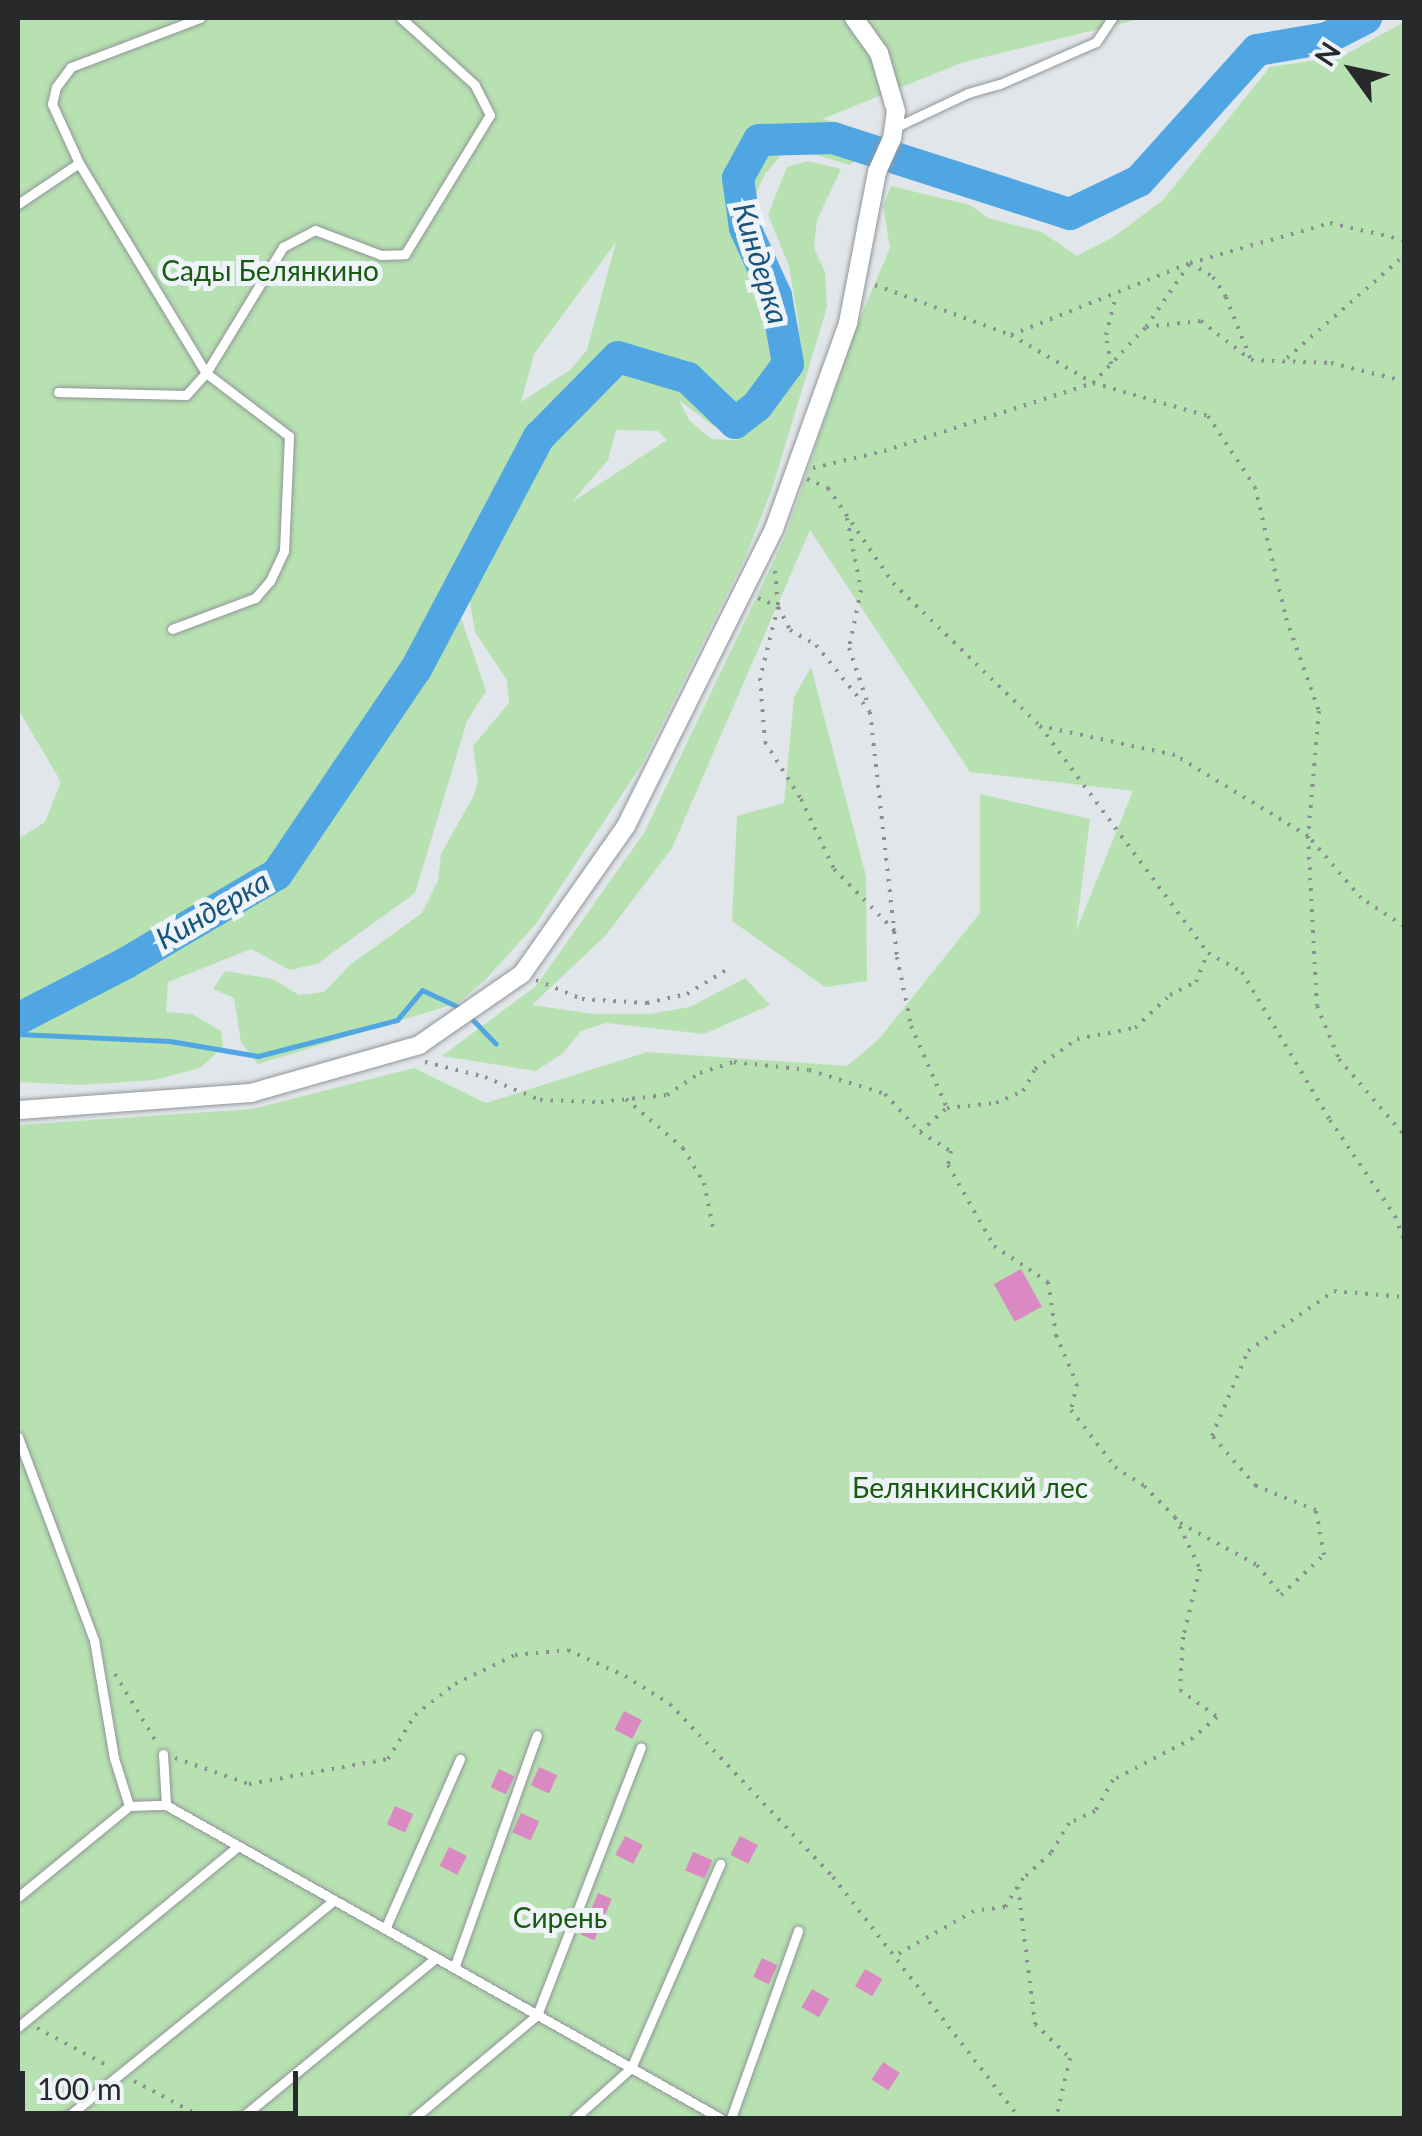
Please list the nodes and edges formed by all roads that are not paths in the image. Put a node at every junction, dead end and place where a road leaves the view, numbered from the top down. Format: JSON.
{"nodes":[{"id":1,"x":200,"y":18,"type":"edge"},
{"id":2,"x":401,"y":18,"type":"edge"},
{"id":3,"x":854,"y":18,"type":"edge"},
{"id":4,"x":1112,"y":18,"type":"edge"},
{"id":5,"x":893,"y":134,"type":"junction"},
{"id":6,"x":79,"y":163,"type":"junction"},
{"id":7,"x":18,"y":204,"type":"edge"},
{"id":8,"x":206,"y":373,"type":"junction"},
{"id":9,"x":58,"y":392,"type":"dead end"},
{"id":10,"x":172,"y":629,"type":"dead end"},
{"id":11,"x":18,"y":1110,"type":"edge"},
{"id":12,"x":18,"y":1437,"type":"edge"},
{"id":13,"x":537,"y":1736,"type":"dead end"},
{"id":14,"x":641,"y":1747,"type":"dead end"},
{"id":15,"x":163,"y":1754,"type":"road end"},
{"id":16,"x":460,"y":1758,"type":"dead end"},
{"id":17,"x":166,"y":1805,"type":"junction"},
{"id":18,"x":129,"y":1806,"type":"junction"},
{"id":19,"x":238,"y":1846,"type":"junction"},
{"id":20,"x":720,"y":1864,"type":"dead end"},
{"id":21,"x":18,"y":1897,"type":"edge"},
{"id":22,"x":334,"y":1900,"type":"junction"},
{"id":23,"x":384,"y":1929,"type":"junction"},
{"id":24,"x":798,"y":1931,"type":"dead end"},
{"id":25,"x":436,"y":1958,"type":"junction"},
{"id":26,"x":454,"y":1968,"type":"junction"},
{"id":27,"x":537,"y":2015,"type":"junction"},
{"id":28,"x":20,"y":2022,"type":"edge"},
{"id":29,"x":631,"y":2068,"type":"junction"},
{"id":30,"x":66,"y":2118,"type":"edge"},
{"id":31,"x":241,"y":2118,"type":"edge"},
{"id":32,"x":414,"y":2118,"type":"edge"},
{"id":33,"x":575,"y":2118,"type":"edge"},
{"id":34,"x":720,"y":2118,"type":"edge"},
{"id":35,"x":731,"y":2118,"type":"edge"}],
"edges":[{"from":1,"to":6,"type":"lane"},
{"from":2,"to":8,"type":"lane"},
{"from":3,"to":5,"type":"street"},
{"from":4,"to":5,"type":"lane"},
{"from":5,"to":11,"type":"street"},
{"from":6,"to":7,"type":"lane"},
{"from":6,"to":8,"type":"lane"},
{"from":8,"to":9,"type":"lane"},
{"from":8,"to":10,"type":"lane"},
{"from":12,"to":18,"type":"lane"},
{"from":13,"to":26,"type":"lane"},
{"from":14,"to":27,"type":"lane"},
{"from":15,"to":17,"type":"lane"},
{"from":16,"to":23,"type":"lane"},
{"from":17,"to":18,"type":"lane"},
{"from":17,"to":19,"type":"lane"},
{"from":18,"to":21,"type":"lane"},
{"from":19,"to":22,"type":"lane"},
{"from":19,"to":28,"type":"lane"},
{"from":20,"to":29,"type":"lane"},
{"from":22,"to":23,"type":"lane"},
{"from":22,"to":30,"type":"lane"},
{"from":23,"to":25,"type":"lane"},
{"from":24,"to":35,"type":"lane"},
{"from":25,"to":26,"type":"lane"},
{"from":25,"to":31,"type":"lane"},
{"from":26,"to":27,"type":"lane"},
{"from":27,"to":29,"type":"lane"},
{"from":27,"to":32,"type":"lane"},
{"from":29,"to":33,"type":"lane"},
{"from":29,"to":34,"type":"lane"}]}
